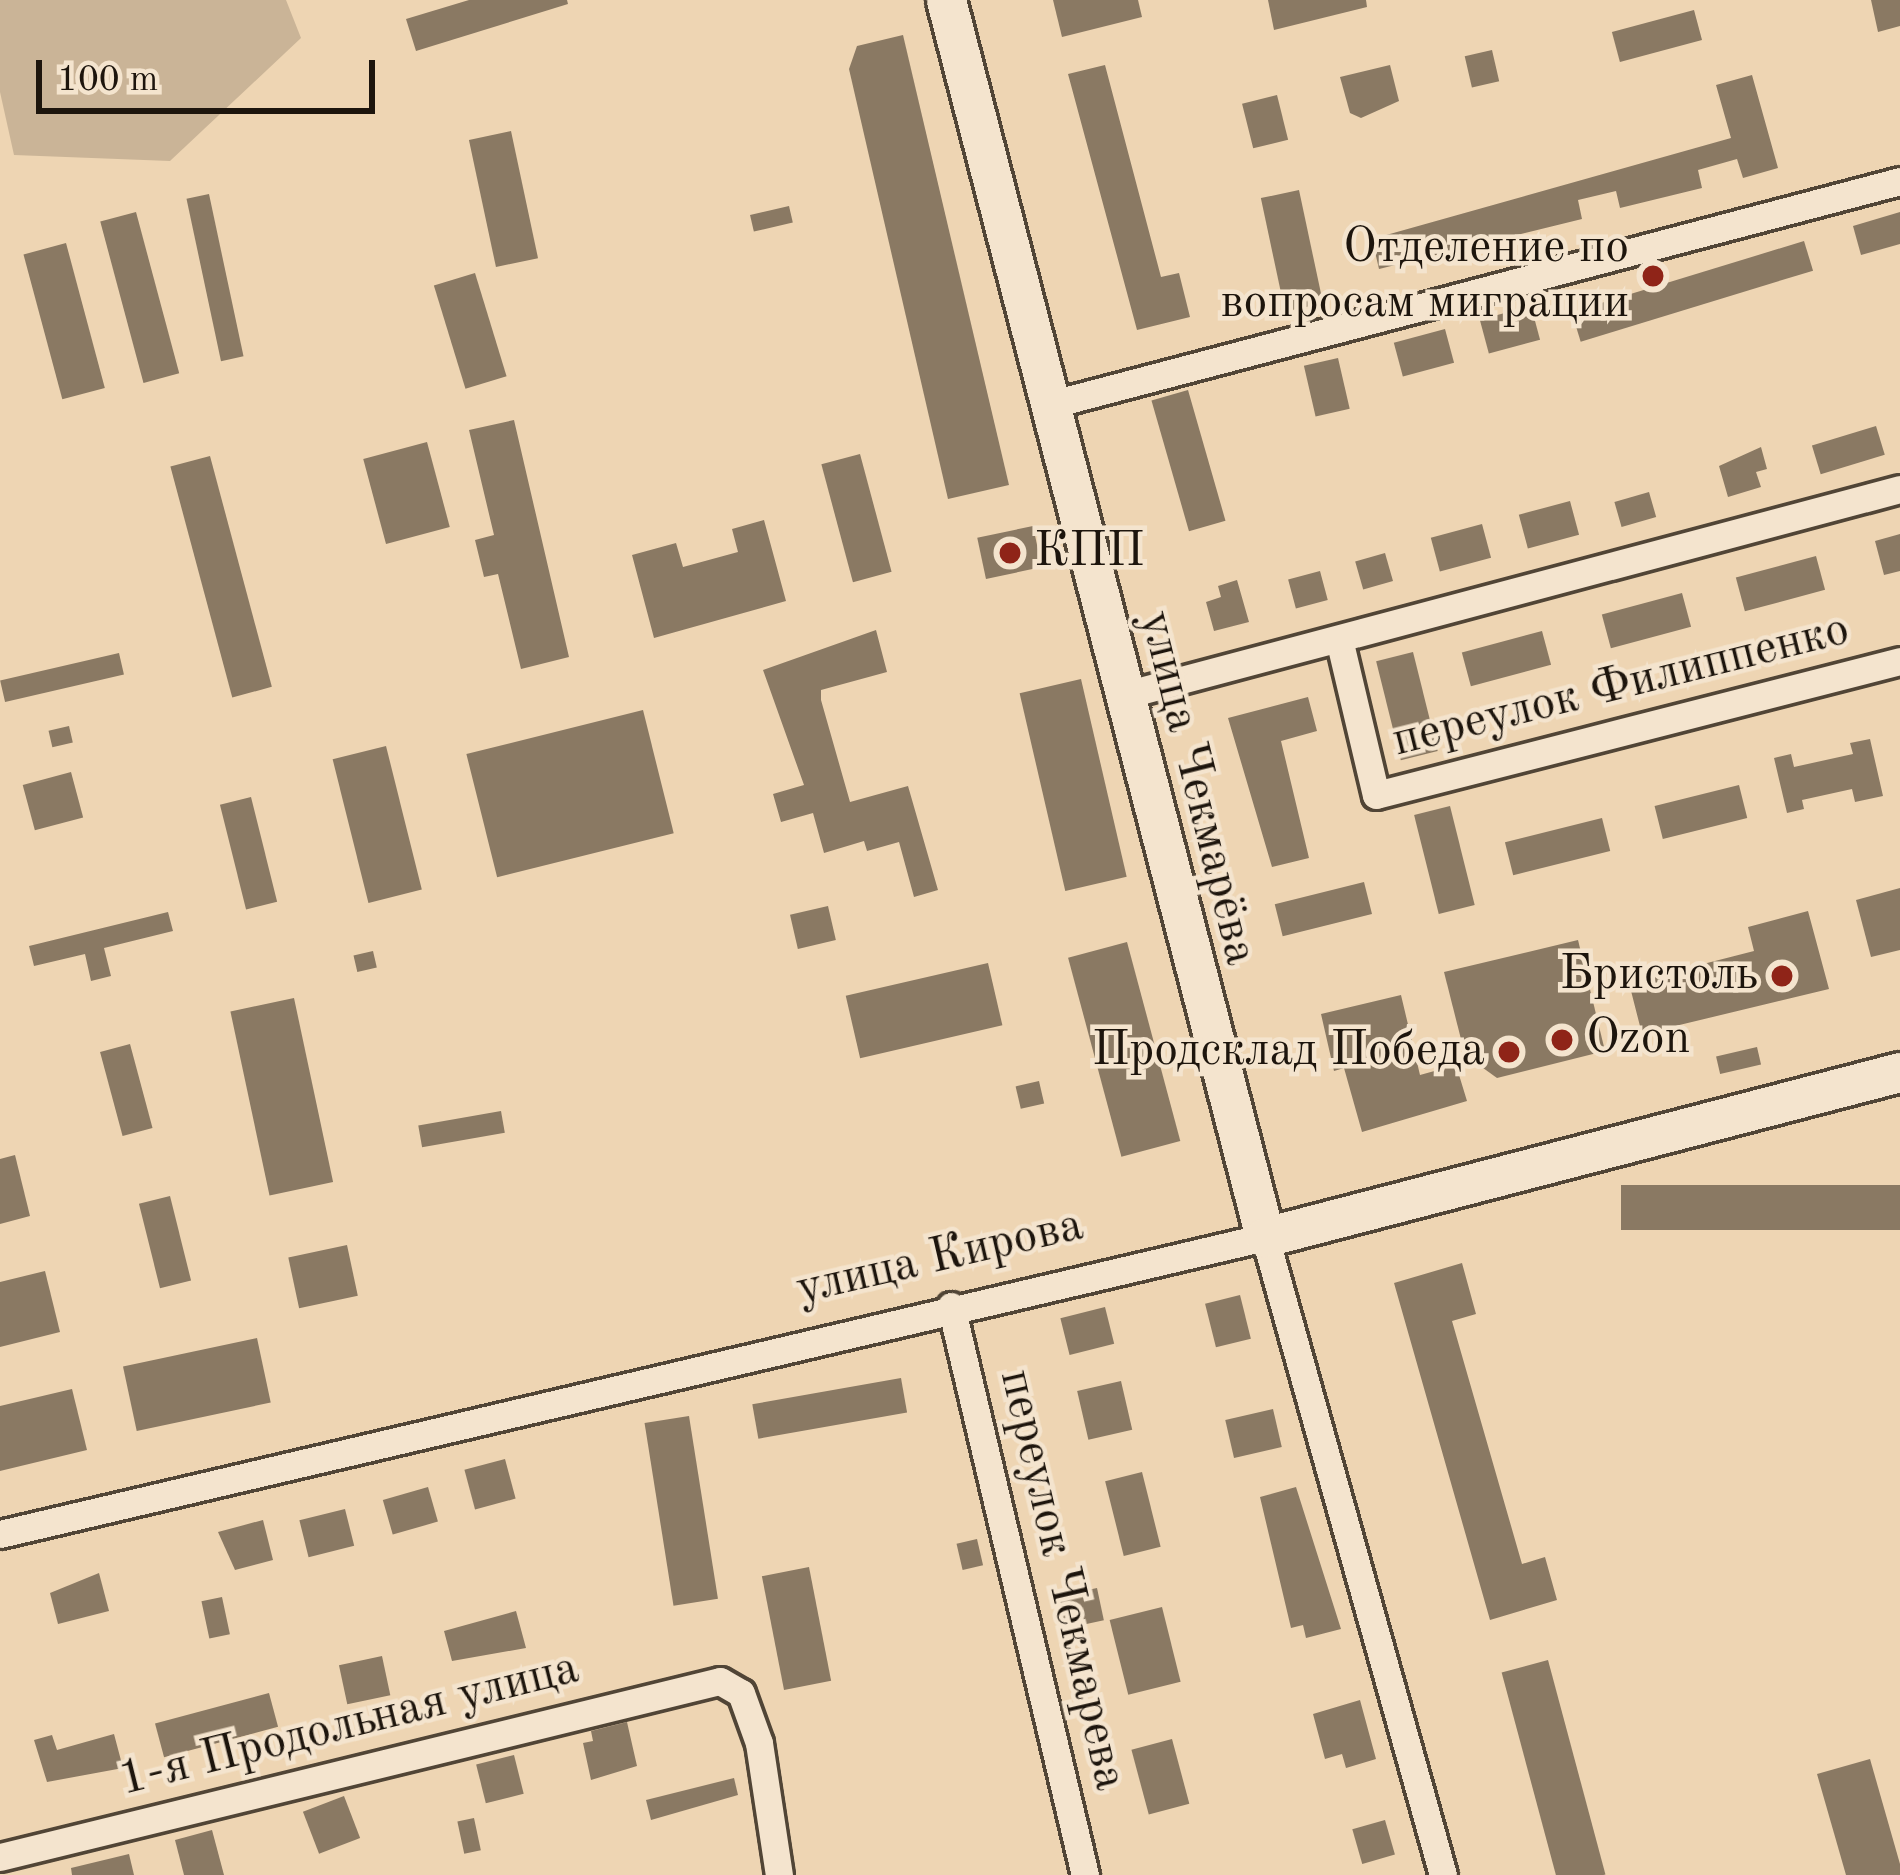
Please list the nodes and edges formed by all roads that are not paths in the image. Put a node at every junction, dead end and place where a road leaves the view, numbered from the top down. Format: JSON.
{"nodes":[{"id":1,"x":946,"y":0,"type":"edge"},
{"id":2,"x":1900,"y":181,"type":"edge"},
{"id":3,"x":1045,"y":406,"type":"junction"},
{"id":4,"x":1900,"y":489,"type":"edge"},
{"id":5,"x":1340,"y":643,"type":"junction"},
{"id":6,"x":1900,"y":661,"type":"edge"},
{"id":7,"x":1121,"y":696,"type":"junction"},
{"id":8,"x":1900,"y":1072,"type":"edge"},
{"id":9,"x":1265,"y":1237,"type":"junction"},
{"id":10,"x":951,"y":1306,"type":"junction"},
{"id":11,"x":0,"y":1534,"type":"edge"},
{"id":12,"x":0,"y":1857,"type":"edge"},
{"id":13,"x":779,"y":1875,"type":"edge"},
{"id":14,"x":1085,"y":1875,"type":"edge"},
{"id":15,"x":1443,"y":1875,"type":"edge"}],
"edges":[{"from":1,"to":3,"type":"street","name":"улица Чекмарёва"},
{"from":2,"to":3,"type":"street"},
{"from":3,"to":7,"type":"street","name":"улица Чекмарёва"},
{"from":4,"to":5,"type":"street"},
{"from":5,"to":6,"type":"street","name":"переулок Филиппенко"},
{"from":5,"to":7,"type":"street"},
{"from":7,"to":9,"type":"street","name":"улица Чекмарёва"},
{"from":8,"to":9,"type":"street","name":"улица Кирова"},
{"from":9,"to":10,"type":"street","name":"улица Кирова"},
{"from":9,"to":15,"type":"street","name":"улица Чекмарёва"},
{"from":10,"to":11,"type":"street","name":"улица Кирова"},
{"from":10,"to":14,"type":"street","name":"переулок Чекмарева"},
{"from":12,"to":13,"type":"street","name":"1-я Продольная улица"}]}
